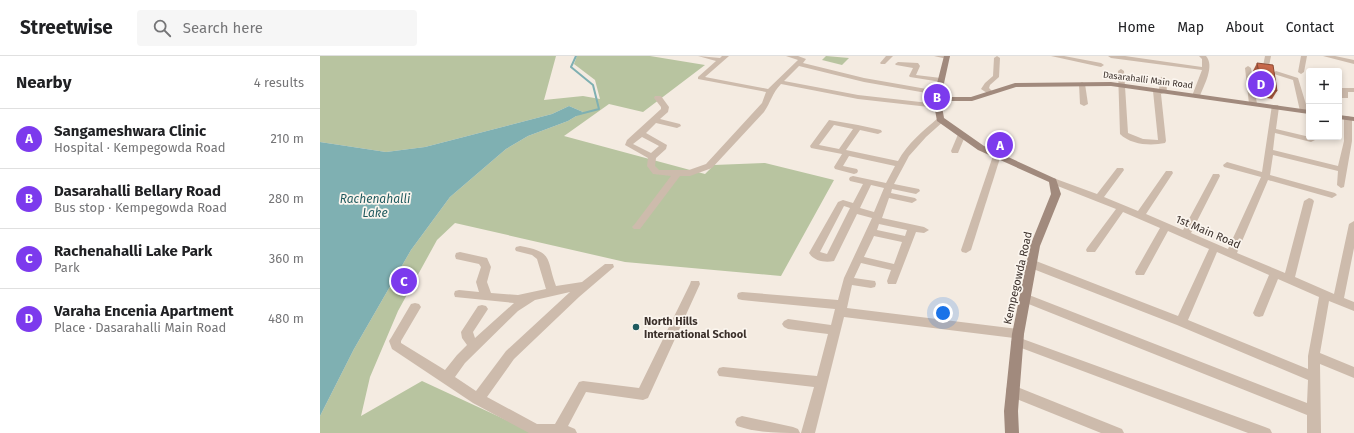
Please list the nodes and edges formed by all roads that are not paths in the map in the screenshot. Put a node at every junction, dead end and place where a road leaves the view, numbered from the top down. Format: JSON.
{"nodes":[{"id":1,"x":701,"y":56,"type":"edge"},
{"id":2,"x":789,"y":56,"type":"edge"},
{"id":3,"x":890,"y":56,"type":"edge"},
{"id":4,"x":944,"y":56,"type":"edge"},
{"id":5,"x":1054,"y":56,"type":"edge"},
{"id":6,"x":1111,"y":56,"type":"edge"},
{"id":7,"x":1202,"y":56,"type":"edge"},
{"id":8,"x":1268,"y":56,"type":"edge"},
{"id":9,"x":1304,"y":56,"type":"edge"},
{"id":10,"x":1326,"y":56,"type":"edge"},
{"id":11,"x":724,"y":58,"type":"edge"},
{"id":12,"x":997,"y":58,"type":"dead end"},
{"id":13,"x":1136,"y":58,"type":"edge"},
{"id":14,"x":804,"y":61,"type":"junction"},
{"id":15,"x":1354,"y":62,"type":"edge"},
{"id":16,"x":883,"y":63,"type":"dead end"},
{"id":17,"x":898,"y":64,"type":"dead end"},
{"id":18,"x":1101,"y":65,"type":"dead end"},
{"id":19,"x":1266,"y":66,"type":"edge"},
{"id":20,"x":1248,"y":68,"type":"dead end"},
{"id":21,"x":1206,"y":69,"type":"junction"},
{"id":22,"x":1121,"y":71,"type":"dead end"},
{"id":23,"x":1301,"y":72,"type":"dead end"},
{"id":24,"x":1276,"y":73,"type":"edge"},
{"id":25,"x":1163,"y":78,"type":"dead end"},
{"id":26,"x":941,"y":80,"type":"junction"},
{"id":27,"x":780,"y":82,"type":"junction"},
{"id":28,"x":1082,"y":84,"type":"junction"},
{"id":29,"x":1121,"y":85,"type":"junction"},
{"id":30,"x":1354,"y":90,"type":"edge"},
{"id":31,"x":770,"y":91,"type":"junction"},
{"id":32,"x":1160,"y":91,"type":"junction"},
{"id":33,"x":990,"y":93,"type":"junction"},
{"id":34,"x":1196,"y":96,"type":"junction"},
{"id":35,"x":1345,"y":96,"type":"dead end"},
{"id":36,"x":658,"y":98,"type":"dead end"},
{"id":37,"x":937,"y":99,"type":"junction"},
{"id":38,"x":1084,"y":104,"type":"dead end"},
{"id":39,"x":1253,"y":104,"type":"junction"},
{"id":40,"x":1275,"y":107,"type":"junction"},
{"id":41,"x":1306,"y":111,"type":"edge"},
{"id":42,"x":1351,"y":118,"type":"edge"},
{"id":43,"x":654,"y":120,"type":"junction"},
{"id":44,"x":941,"y":120,"type":"junction"},
{"id":45,"x":677,"y":126,"type":"dead end"},
{"id":46,"x":858,"y":127,"type":"junction"},
{"id":47,"x":1272,"y":130,"type":"junction"},
{"id":48,"x":878,"y":132,"type":"dead end"},
{"id":49,"x":641,"y":133,"type":"junction"},
{"id":50,"x":962,"y":134,"type":"junction"},
{"id":51,"x":1306,"y":139,"type":"edge"},
{"id":52,"x":955,"y":151,"type":"dead end"},
{"id":53,"x":1269,"y":151,"type":"junction"},
{"id":54,"x":844,"y":152,"type":"junction"},
{"id":55,"x":996,"y":155,"type":"junction"},
{"id":56,"x":652,"y":157,"type":"junction"},
{"id":57,"x":900,"y":164,"type":"junction"},
{"id":58,"x":1227,"y":165,"type":"dead end"},
{"id":59,"x":1120,"y":170,"type":"dead end"},
{"id":60,"x":1342,"y":170,"type":"junction"},
{"id":61,"x":677,"y":173,"type":"junction"},
{"id":62,"x":1169,"y":173,"type":"dead end"},
{"id":63,"x":1266,"y":175,"type":"junction"},
{"id":64,"x":1216,"y":176,"type":"dead end"},
{"id":65,"x":1053,"y":181,"type":"junction"},
{"id":66,"x":868,"y":182,"type":"junction"},
{"id":67,"x":1342,"y":185,"type":"dead end"},
{"id":68,"x":887,"y":190,"type":"junction"},
{"id":69,"x":916,"y":191,"type":"dead end"},
{"id":70,"x":1332,"y":195,"type":"dead end"},
{"id":71,"x":1099,"y":198,"type":"junction"},
{"id":72,"x":912,"y":200,"type":"dead end"},
{"id":73,"x":1309,"y":201,"type":"dead end"},
{"id":74,"x":1121,"y":208,"type":"junction"},
{"id":75,"x":855,"y":209,"type":"junction"},
{"id":76,"x":1140,"y":216,"type":"junction"},
{"id":77,"x":876,"y":218,"type":"junction"},
{"id":78,"x":1354,"y":224,"type":"edge"},
{"id":79,"x":637,"y":227,"type":"dead end"},
{"id":80,"x":1165,"y":227,"type":"junction"},
{"id":81,"x":913,"y":228,"type":"junction"},
{"id":82,"x":924,"y":230,"type":"dead end"},
{"id":83,"x":870,"y":232,"type":"junction"},
{"id":84,"x":1185,"y":235,"type":"junction"},
{"id":85,"x":908,"y":240,"type":"junction"},
{"id":86,"x":1214,"y":248,"type":"junction"},
{"id":87,"x":520,"y":249,"type":"dead end"},
{"id":88,"x":966,"y":250,"type":"dead end"},
{"id":89,"x":1091,"y":250,"type":"dead end"},
{"id":90,"x":1231,"y":255,"type":"junction"},
{"id":91,"x":460,"y":256,"type":"dead end"},
{"id":92,"x":858,"y":259,"type":"junction"},
{"id":93,"x":1032,"y":264,"type":"junction"},
{"id":94,"x":610,"y":267,"type":"dead end"},
{"id":95,"x":897,"y":268,"type":"junction"},
{"id":96,"x":1140,"y":272,"type":"dead end"},
{"id":97,"x":1275,"y":274,"type":"junction"},
{"id":98,"x":1289,"y":279,"type":"junction"},
{"id":99,"x":849,"y":281,"type":"junction"},
{"id":100,"x":892,"y":281,"type":"dead end"},
{"id":101,"x":695,"y":284,"type":"dead end"},
{"id":102,"x":871,"y":284,"type":"dead end"},
{"id":103,"x":584,"y":286,"type":"junction"},
{"id":104,"x":552,"y":291,"type":"junction"},
{"id":105,"x":459,"y":294,"type":"dead end"},
{"id":106,"x":1325,"y":294,"type":"junction"},
{"id":107,"x":487,"y":296,"type":"junction"},
{"id":108,"x":531,"y":296,"type":"junction"},
{"id":109,"x":742,"y":296,"type":"dead end"},
{"id":110,"x":1025,"y":298,"type":"junction"},
{"id":111,"x":1338,"y":300,"type":"junction"},
{"id":112,"x":415,"y":307,"type":"dead end"},
{"id":113,"x":1354,"y":307,"type":"edge"},
{"id":114,"x":841,"y":308,"type":"junction"},
{"id":115,"x":482,"y":309,"type":"dead end"},
{"id":116,"x":1259,"y":313,"type":"dead end"},
{"id":117,"x":1181,"y":322,"type":"junction"},
{"id":118,"x":788,"y":324,"type":"dead end"},
{"id":119,"x":835,"y":330,"type":"junction"},
{"id":120,"x":1018,"y":338,"type":"junction"},
{"id":121,"x":475,"y":346,"type":"junction"},
{"id":122,"x":1314,"y":356,"type":"junction"},
{"id":123,"x":723,"y":372,"type":"dead end"},
{"id":124,"x":1354,"y":373,"type":"edge"},
{"id":125,"x":1314,"y":377,"type":"junction"},
{"id":126,"x":447,"y":378,"type":"junction"},
{"id":127,"x":822,"y":382,"type":"junction"},
{"id":128,"x":1012,"y":391,"type":"junction"},
{"id":129,"x":478,"y":399,"type":"junction"},
{"id":130,"x":1314,"y":412,"type":"junction"},
{"id":131,"x":742,"y":422,"type":"dead end"},
{"id":132,"x":564,"y":432,"type":"edge"},
{"id":133,"x":793,"y":433,"type":"edge"},
{"id":134,"x":808,"y":433,"type":"edge"},
{"id":135,"x":1013,"y":433,"type":"edge"},
{"id":136,"x":1117,"y":433,"type":"edge"},
{"id":137,"x":1265,"y":433,"type":"edge"},
{"id":138,"x":1314,"y":433,"type":"edge"}],
"edges":[{"from":1,"to":11,"type":"street"},
{"from":2,"to":14,"type":"street"},
{"from":3,"to":16,"type":"street"},
{"from":4,"to":26,"type":"street"},
{"from":5,"to":18,"type":"street"},
{"from":6,"to":13,"type":"street"},
{"from":7,"to":21,"type":"street"},
{"from":8,"to":19,"type":"street"},
{"from":9,"to":23,"type":"street"},
{"from":10,"to":15,"type":"street"},
{"from":11,"to":31,"type":"street"},
{"from":12,"to":33,"type":"street"},
{"from":13,"to":21,"type":"street"},
{"from":14,"to":27,"type":"street"},
{"from":14,"to":37,"type":"street"},
{"from":17,"to":26,"type":"street"},
{"from":20,"to":39,"type":"street"},
{"from":21,"to":34,"type":"street"},
{"from":22,"to":29,"type":"street"},
{"from":24,"to":41,"type":"street"},
{"from":25,"to":32,"type":"street"},
{"from":26,"to":37,"type":"street"},
{"from":27,"to":31,"type":"street"},
{"from":27,"to":37,"type":"street"},
{"from":28,"to":29,"type":"street","name":"Dasarahalli Main Road"},
{"from":28,"to":33,"type":"street","name":"Dasarahalli Main Road"},
{"from":28,"to":38,"type":"street"},
{"from":29,"to":32,"type":"street","name":"Dasarahalli Main Road"},
{"from":29,"to":32,"type":"street"},
{"from":30,"to":35,"type":"street"},
{"from":31,"to":61,"type":"street"},
{"from":32,"to":34,"type":"street","name":"Dasarahalli Main Road"},
{"from":33,"to":37,"type":"street","name":"Dasarahalli Main Road"},
{"from":34,"to":39,"type":"street","name":"Dasarahalli Main Road"},
{"from":36,"to":43,"type":"street"},
{"from":37,"to":44,"type":"street"},
{"from":39,"to":40,"type":"street","name":"Dasarahalli Main Road"},
{"from":40,"to":41,"type":"street","name":"Dasarahalli Main Road"},
{"from":40,"to":47,"type":"street"},
{"from":42,"to":60,"type":"street"},
{"from":43,"to":45,"type":"street"},
{"from":43,"to":49,"type":"street"},
{"from":44,"to":50,"type":"street"},
{"from":44,"to":57,"type":"street"},
{"from":46,"to":48,"type":"street"},
{"from":46,"to":54,"type":"street"},
{"from":46,"to":54,"type":"street"},
{"from":47,"to":51,"type":"street"},
{"from":47,"to":53,"type":"street"},
{"from":49,"to":56,"type":"street"},
{"from":49,"to":56,"type":"street"},
{"from":50,"to":52,"type":"street"},
{"from":50,"to":55,"type":"street"},
{"from":53,"to":60,"type":"street"},
{"from":53,"to":63,"type":"street"},
{"from":54,"to":57,"type":"street"},
{"from":54,"to":66,"type":"street"},
{"from":55,"to":65,"type":"street"},
{"from":55,"to":88,"type":"street"},
{"from":56,"to":61,"type":"street"},
{"from":57,"to":68,"type":"street"},
{"from":58,"to":63,"type":"street"},
{"from":59,"to":71,"type":"street"},
{"from":60,"to":67,"type":"street"},
{"from":61,"to":79,"type":"street"},
{"from":62,"to":76,"type":"street"},
{"from":63,"to":70,"type":"street"},
{"from":63,"to":90,"type":"street"},
{"from":64,"to":84,"type":"street"},
{"from":65,"to":71,"type":"street","name":"1st Main Road"},
{"from":65,"to":93,"type":"street","name":"Kempegowda Road"},
{"from":66,"to":68,"type":"street"},
{"from":66,"to":75,"type":"street"},
{"from":68,"to":69,"type":"street"},
{"from":68,"to":72,"type":"street"},
{"from":68,"to":77,"type":"street"},
{"from":71,"to":74,"type":"street","name":"1st Main Road"},
{"from":73,"to":98,"type":"street"},
{"from":74,"to":76,"type":"street","name":"1st Main Road"},
{"from":74,"to":89,"type":"street"},
{"from":75,"to":75,"type":"street"},
{"from":75,"to":77,"type":"street"},
{"from":76,"to":80,"type":"street","name":"1st Main Road"},
{"from":77,"to":81,"type":"street"},
{"from":77,"to":83,"type":"street"},
{"from":78,"to":111,"type":"street"},
{"from":80,"to":84,"type":"street","name":"1st Main Road"},
{"from":80,"to":96,"type":"street"},
{"from":81,"to":82,"type":"street"},
{"from":81,"to":85,"type":"street"},
{"from":83,"to":85,"type":"street"},
{"from":83,"to":92,"type":"street"},
{"from":84,"to":86,"type":"street","name":"1st Main Road"},
{"from":85,"to":95,"type":"street"},
{"from":86,"to":90,"type":"street","name":"1st Main Road"},
{"from":86,"to":117,"type":"street"},
{"from":87,"to":104,"type":"street"},
{"from":90,"to":97,"type":"street","name":"1st Main Road"},
{"from":91,"to":107,"type":"street"},
{"from":92,"to":95,"type":"street"},
{"from":92,"to":99,"type":"street"},
{"from":93,"to":110,"type":"street","name":"Kempegowda Road"},
{"from":93,"to":117,"type":"street"},
{"from":94,"to":103,"type":"street"},
{"from":95,"to":100,"type":"street"},
{"from":97,"to":98,"type":"street","name":"1st Main Road"},
{"from":97,"to":116,"type":"street"},
{"from":98,"to":106,"type":"street","name":"1st Main Road"},
{"from":99,"to":102,"type":"street"},
{"from":99,"to":114,"type":"street"},
{"from":101,"to":132,"type":"street"},
{"from":103,"to":104,"type":"street"},
{"from":103,"to":129,"type":"street"},
{"from":104,"to":108,"type":"street"},
{"from":105,"to":107,"type":"street"},
{"from":106,"to":111,"type":"street","name":"1st Main Road"},
{"from":106,"to":122,"type":"street"},
{"from":107,"to":108,"type":"street"},
{"from":108,"to":121,"type":"street"},
{"from":109,"to":114,"type":"street"},
{"from":110,"to":120,"type":"street","name":"Kempegowda Road"},
{"from":110,"to":130,"type":"street"},
{"from":111,"to":113,"type":"street","name":"1st Main Road"},
{"from":112,"to":126,"type":"street"},
{"from":114,"to":119,"type":"street"},
{"from":114,"to":120,"type":"street"},
{"from":115,"to":121,"type":"street"},
{"from":117,"to":125,"type":"street"},
{"from":118,"to":119,"type":"street"},
{"from":119,"to":127,"type":"street"},
{"from":120,"to":128,"type":"street","name":"Kempegowda Road"},
{"from":120,"to":137,"type":"street"},
{"from":121,"to":126,"type":"street"},
{"from":122,"to":124,"type":"street"},
{"from":122,"to":125,"type":"street"},
{"from":123,"to":127,"type":"street"},
{"from":125,"to":130,"type":"street"},
{"from":126,"to":129,"type":"street"},
{"from":127,"to":134,"type":"street"},
{"from":128,"to":135,"type":"street","name":"Kempegowda Road"},
{"from":128,"to":136,"type":"street"},
{"from":129,"to":132,"type":"street"},
{"from":130,"to":138,"type":"street"},
{"from":131,"to":133,"type":"street"}]}
